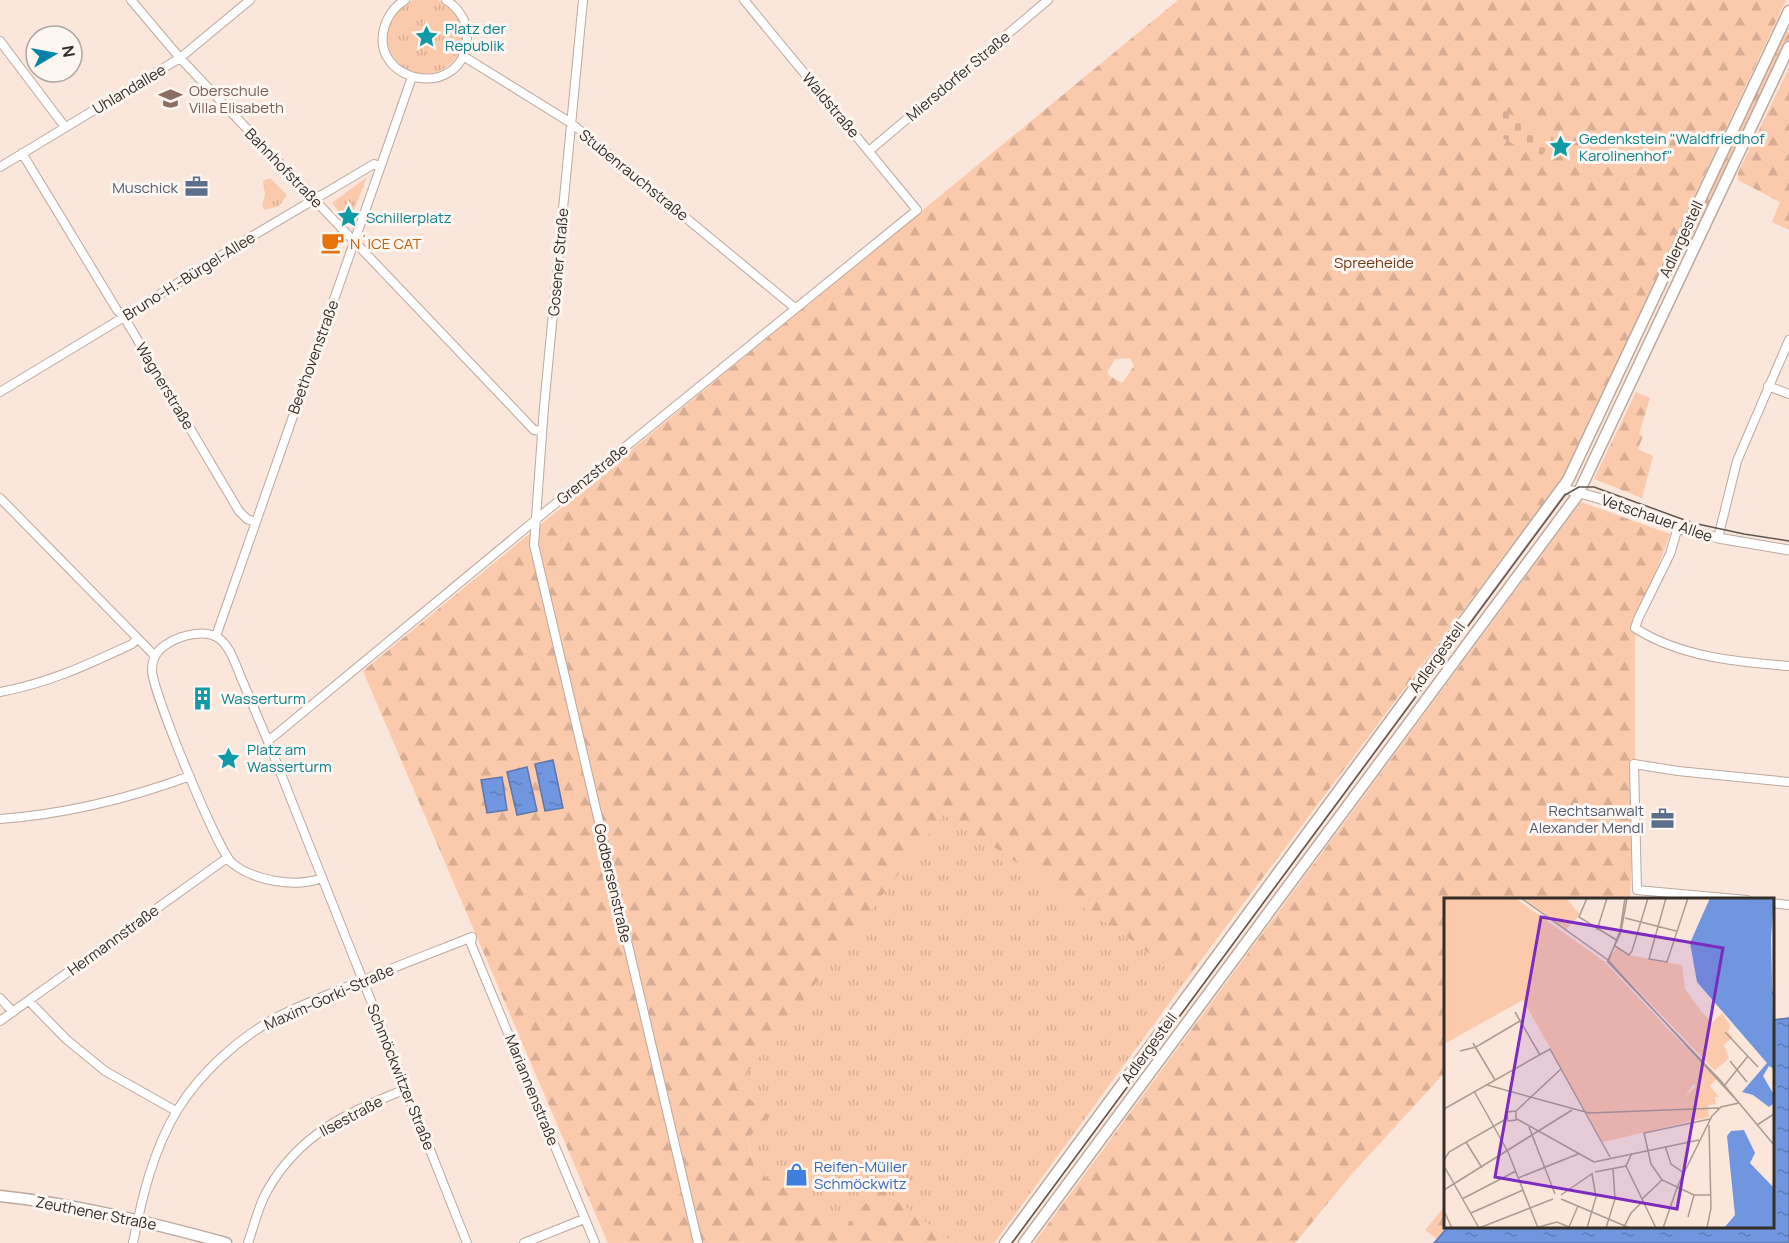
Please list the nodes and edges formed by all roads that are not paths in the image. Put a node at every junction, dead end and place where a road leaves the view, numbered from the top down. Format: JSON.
{"nodes":[{"id":1,"x":131,"y":0,"type":"edge"},
{"id":2,"x":250,"y":0,"type":"edge"},
{"id":3,"x":446,"y":0,"type":"edge"},
{"id":4,"x":583,"y":0,"type":"edge"},
{"id":5,"x":744,"y":0,"type":"edge"},
{"id":6,"x":1048,"y":0,"type":"edge"},
{"id":7,"x":401,"y":1,"type":"edge"},
{"id":8,"x":1788,"y":18,"type":"edge"},
{"id":9,"x":0,"y":41,"type":"edge"},
{"id":10,"x":1789,"y":47,"type":"edge"},
{"id":11,"x":463,"y":56,"type":"junction"},
{"id":12,"x":180,"y":57,"type":"junction"},
{"id":13,"x":412,"y":78,"type":"junction"},
{"id":14,"x":571,"y":123,"type":"junction"},
{"id":15,"x":64,"y":127,"type":"junction"},
{"id":16,"x":869,"y":151,"type":"junction"},
{"id":17,"x":22,"y":153,"type":"junction"},
{"id":18,"x":0,"y":166,"type":"edge"},
{"id":19,"x":380,"y":166,"type":"junction"},
{"id":20,"x":315,"y":200,"type":"junction"},
{"id":21,"x":917,"y":210,"type":"joint"},
{"id":22,"x":354,"y":242,"type":"junction"},
{"id":23,"x":1676,"y":249,"type":"junction"},
{"id":24,"x":1690,"y":256,"type":"junction"},
{"id":25,"x":795,"y":308,"type":"junction"},
{"id":26,"x":124,"y":317,"type":"junction"},
{"id":27,"x":1789,"y":340,"type":"edge"},
{"id":28,"x":1768,"y":386,"type":"junction"},
{"id":29,"x":0,"y":392,"type":"edge"},
{"id":30,"x":1789,"y":394,"type":"edge"},
{"id":31,"x":542,"y":431,"type":"junction"},
{"id":32,"x":1562,"y":488,"type":"junction"},
{"id":33,"x":1579,"y":492,"type":"junction"},
{"id":34,"x":0,"y":498,"type":"edge"},
{"id":35,"x":255,"y":522,"type":"junction"},
{"id":36,"x":534,"y":523,"type":"junction"},
{"id":37,"x":1678,"y":527,"type":"junction"},
{"id":38,"x":1718,"y":538,"type":"junction"},
{"id":39,"x":1789,"y":550,"type":"edge"},
{"id":40,"x":216,"y":636,"type":"junction"},
{"id":41,"x":136,"y":639,"type":"junction"},
{"id":42,"x":155,"y":656,"type":"junction"},
{"id":43,"x":1789,"y":666,"type":"edge"},
{"id":44,"x":0,"y":692,"type":"edge"},
{"id":45,"x":268,"y":740,"type":"junction"},
{"id":46,"x":190,"y":776,"type":"junction"},
{"id":47,"x":1789,"y":782,"type":"edge"},
{"id":48,"x":0,"y":819,"type":"edge"},
{"id":49,"x":227,"y":858,"type":"junction"},
{"id":50,"x":322,"y":878,"type":"junction"},
{"id":51,"x":1725,"y":898,"type":"edge"},
{"id":52,"x":1774,"y":903,"type":"edge"},
{"id":53,"x":1789,"y":904,"type":"edge"},
{"id":54,"x":472,"y":937,"type":"joint"},
{"id":55,"x":358,"y":982,"type":"junction"},
{"id":56,"x":0,"y":998,"type":"edge"},
{"id":57,"x":29,"y":1001,"type":"junction"},
{"id":58,"x":13,"y":1012,"type":"junction"},
{"id":59,"x":0,"y":1021,"type":"edge"},
{"id":60,"x":406,"y":1089,"type":"junction"},
{"id":61,"x":176,"y":1111,"type":"junction"},
{"id":62,"x":0,"y":1196,"type":"edge"},
{"id":63,"x":584,"y":1219,"type":"junction"},
{"id":64,"x":137,"y":1221,"type":"junction"},
{"id":65,"x":133,"y":1243,"type":"edge"},
{"id":66,"x":226,"y":1243,"type":"edge"},
{"id":67,"x":248,"y":1243,"type":"edge"},
{"id":68,"x":467,"y":1243,"type":"edge"},
{"id":69,"x":524,"y":1243,"type":"edge"},
{"id":70,"x":594,"y":1243,"type":"edge"},
{"id":71,"x":698,"y":1243,"type":"edge"},
{"id":72,"x":1005,"y":1243,"type":"edge"},
{"id":73,"x":1024,"y":1243,"type":"edge"}],
"edges":[{"from":1,"to":12,"type":"street","name":"Bahnhofstraße"},
{"from":2,"to":12,"type":"street","name":"Uhlandallee"},
{"from":3,"to":11,"type":"street"},
{"from":4,"to":14,"type":"street","name":"Gosener Straße"},
{"from":5,"to":16,"type":"street","name":"Waldstraße"},
{"from":6,"to":16,"type":"street","name":"Miersdorfer Straße"},
{"from":7,"to":13,"type":"street"},
{"from":8,"to":23,"type":"main road","name":"Adlergestell"},
{"from":9,"to":15,"type":"street"},
{"from":10,"to":24,"type":"main road","name":"Adlergestell"},
{"from":11,"to":13,"type":"street"},
{"from":11,"to":14,"type":"street","name":"Stubenrauchstraße"},
{"from":12,"to":15,"type":"street","name":"Uhlandallee"},
{"from":12,"to":20,"type":"street","name":"Bahnhofstraße"},
{"from":13,"to":19,"type":"street","name":"Beethovenstraße"},
{"from":14,"to":25,"type":"street","name":"Stubenrauchstraße"},
{"from":14,"to":31,"type":"street","name":"Gosener Straße"},
{"from":15,"to":17,"type":"street","name":"Uhlandallee"},
{"from":16,"to":21,"type":"street","name":"Waldstraße"},
{"from":17,"to":18,"type":"street","name":"Uhlandallee"},
{"from":17,"to":26,"type":"street","name":"Wagnerstraße"},
{"from":19,"to":20,"type":"street","name":"Bruno-H.-Bürgel-Allee"},
{"from":19,"to":22,"type":"street","name":"Beethovenstraße"},
{"from":20,"to":22,"type":"street","name":"Bahnhofstraße"},
{"from":20,"to":26,"type":"street","name":"Bruno-H.-Bürgel-Allee"},
{"from":21,"to":25,"type":"street","name":"Grenzstraße"},
{"from":22,"to":31,"type":"street","name":"Bahnhofstraße"},
{"from":22,"to":35,"type":"street","name":"Beethovenstraße"},
{"from":23,"to":24,"type":"main road"},
{"from":23,"to":32,"type":"main road","name":"Adlergestell"},
{"from":24,"to":33,"type":"main road","name":"Adlergestell"},
{"from":25,"to":36,"type":"street","name":"Grenzstraße"},
{"from":26,"to":29,"type":"street","name":"Bruno-H.-Bürgel-Allee"},
{"from":26,"to":35,"type":"street","name":"Wagnerstraße"},
{"from":27,"to":28,"type":"street"},
{"from":28,"to":30,"type":"street"},
{"from":28,"to":38,"type":"street"},
{"from":31,"to":36,"type":"street","name":"Gosener Straße"},
{"from":32,"to":33,"type":"street","name":"Vetschauer Allee"},
{"from":32,"to":72,"type":"main road","name":"Adlergestell"},
{"from":33,"to":37,"type":"street","name":"Vetschauer Allee"},
{"from":33,"to":73,"type":"main road","name":"Adlergestell"},
{"from":34,"to":41,"type":"street"},
{"from":35,"to":40,"type":"street","name":"Beethovenstraße"},
{"from":36,"to":45,"type":"street","name":"Grenzstraße"},
{"from":36,"to":71,"type":"street","name":"Godbersenstraße"},
{"from":37,"to":38,"type":"street","name":"Vetschauer Allee"},
{"from":37,"to":43,"type":"street"},
{"from":38,"to":39,"type":"street","name":"Vetschauer Allee"},
{"from":40,"to":42,"type":"street"},
{"from":40,"to":45,"type":"street","name":"Schmöckwitzer Straße"},
{"from":41,"to":42,"type":"street"},
{"from":41,"to":44,"type":"street"},
{"from":42,"to":46,"type":"street"},
{"from":45,"to":50,"type":"street","name":"Schmöckwitzer Straße"},
{"from":46,"to":48,"type":"street"},
{"from":46,"to":49,"type":"street"},
{"from":47,"to":51,"type":"street"},
{"from":49,"to":50,"type":"street"},
{"from":49,"to":57,"type":"street","name":"Hermannstraße"},
{"from":50,"to":55,"type":"street","name":"Schmöckwitzer Straße"},
{"from":52,"to":53,"type":"street"},
{"from":54,"to":55,"type":"street","name":"Maxim-Gorki-Straße"},
{"from":54,"to":63,"type":"street","name":"Mariannenstraße"},
{"from":55,"to":60,"type":"street","name":"Schmöckwitzer Straße"},
{"from":55,"to":61,"type":"street","name":"Maxim-Gorki-Straße"},
{"from":56,"to":58,"type":"street"},
{"from":57,"to":58,"type":"street","name":"Hermannstraße"},
{"from":57,"to":61,"type":"street"},
{"from":58,"to":59,"type":"street","name":"Hermannstraße"},
{"from":60,"to":67,"type":"street","name":"Ilsestraße"},
{"from":60,"to":68,"type":"street","name":"Schmöckwitzer Straße"},
{"from":61,"to":64,"type":"street","name":"Maxim-Gorki-Straße"},
{"from":62,"to":64,"type":"main road","name":"Zeuthener Straße"},
{"from":63,"to":69,"type":"street"},
{"from":63,"to":70,"type":"street","name":"Mariannenstraße"},
{"from":64,"to":65,"type":"street","name":"Maxim-Gorki-Straße"},
{"from":64,"to":66,"type":"main road","name":"Zeuthener Straße"}]}
